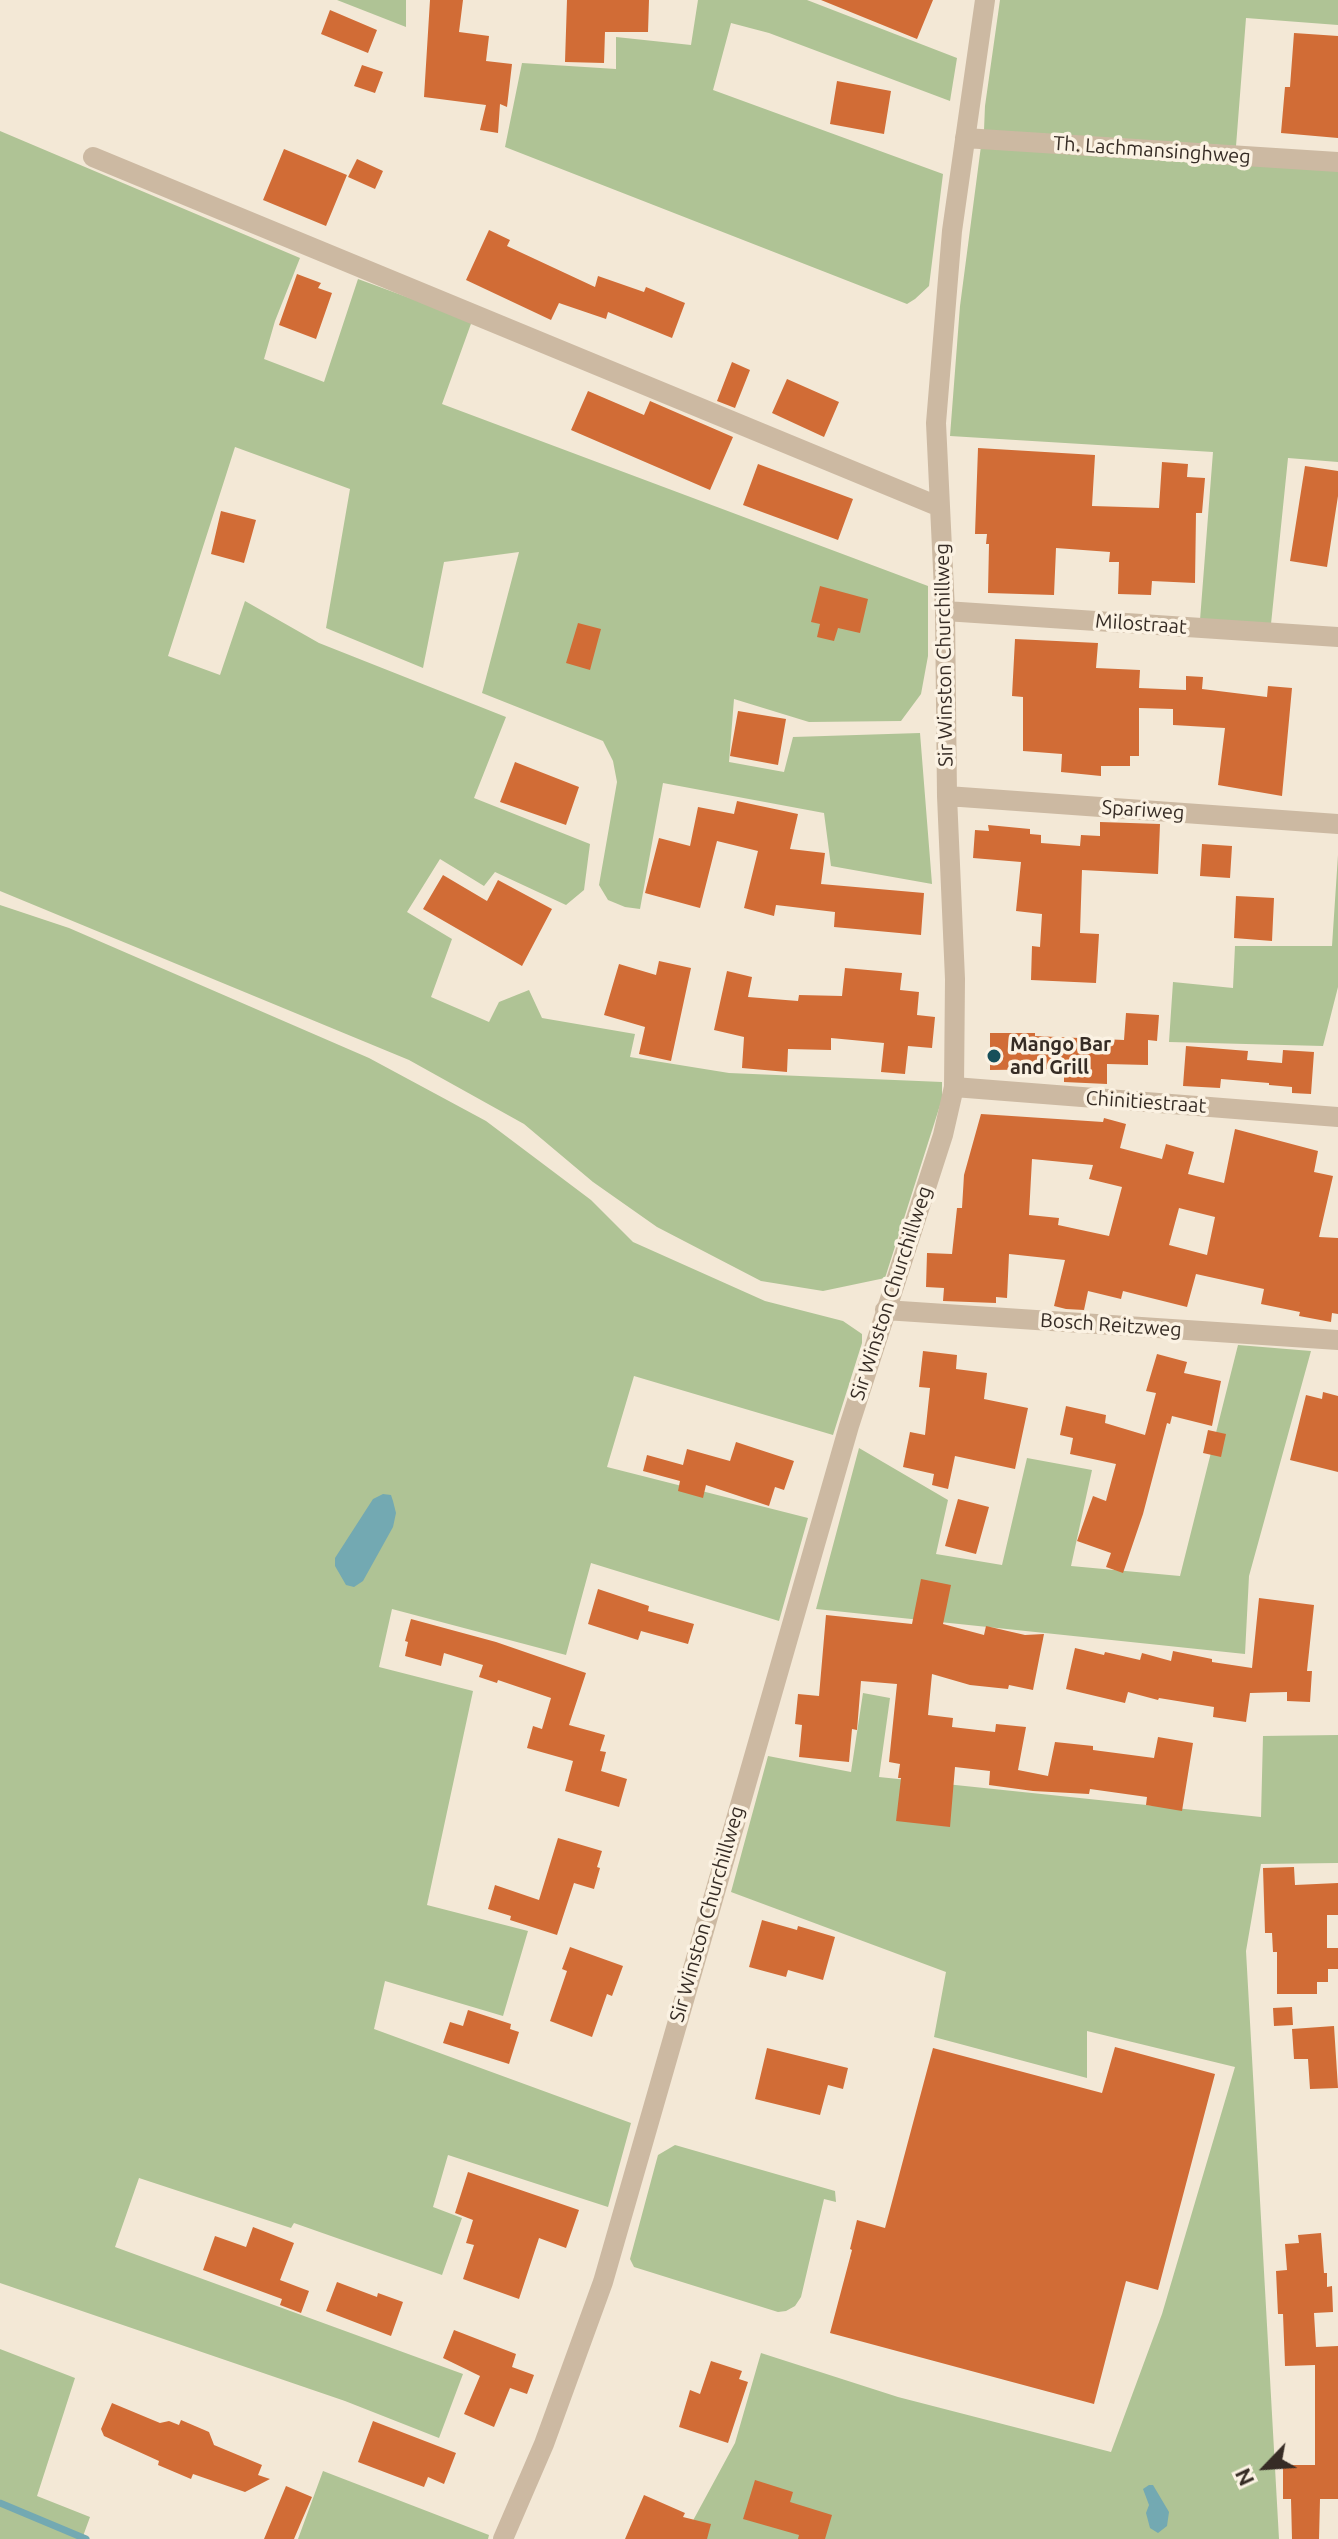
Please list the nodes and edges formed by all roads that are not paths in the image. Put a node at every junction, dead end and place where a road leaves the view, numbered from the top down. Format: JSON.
{"nodes":[{"id":1,"x":985,"y":0,"type":"edge"},
{"id":2,"x":965,"y":138,"type":"junction"},
{"id":3,"x":93,"y":157,"type":"dead end"},
{"id":4,"x":1338,"y":162,"type":"edge"},
{"id":5,"x":940,"y":507,"type":"junction"},
{"id":6,"x":945,"y":611,"type":"junction"},
{"id":7,"x":1338,"y":637,"type":"edge"},
{"id":8,"x":947,"y":796,"type":"junction"},
{"id":9,"x":1338,"y":824,"type":"edge"},
{"id":10,"x":954,"y":1087,"type":"junction"},
{"id":11,"x":1338,"y":1117,"type":"edge"},
{"id":12,"x":885,"y":1310,"type":"junction"},
{"id":13,"x":1338,"y":1340,"type":"edge"},
{"id":14,"x":503,"y":2539,"type":"edge"}],
"edges":[{"from":1,"to":2,"type":"street","name":"Sir Winston Churchillweg"},
{"from":2,"to":4,"type":"street","name":"Th. Lachmansinghweg"},
{"from":2,"to":5,"type":"street","name":"Sir Winston Churchillweg"},
{"from":3,"to":5,"type":"street"},
{"from":5,"to":6,"type":"street","name":"Sir Winston Churchillweg"},
{"from":6,"to":7,"type":"street","name":"Milostraat"},
{"from":6,"to":8,"type":"street","name":"Sir Winston Churchillweg"},
{"from":8,"to":9,"type":"street","name":"Spariweg"},
{"from":8,"to":10,"type":"street","name":"Sir Winston Churchillweg"},
{"from":10,"to":11,"type":"street","name":"Chinitiestraat"},
{"from":10,"to":12,"type":"street","name":"Sir Winston Churchillweg"},
{"from":12,"to":13,"type":"street","name":"Bosch Reitzweg"},
{"from":12,"to":14,"type":"street","name":"Sir Winston Churchillweg"}]}
